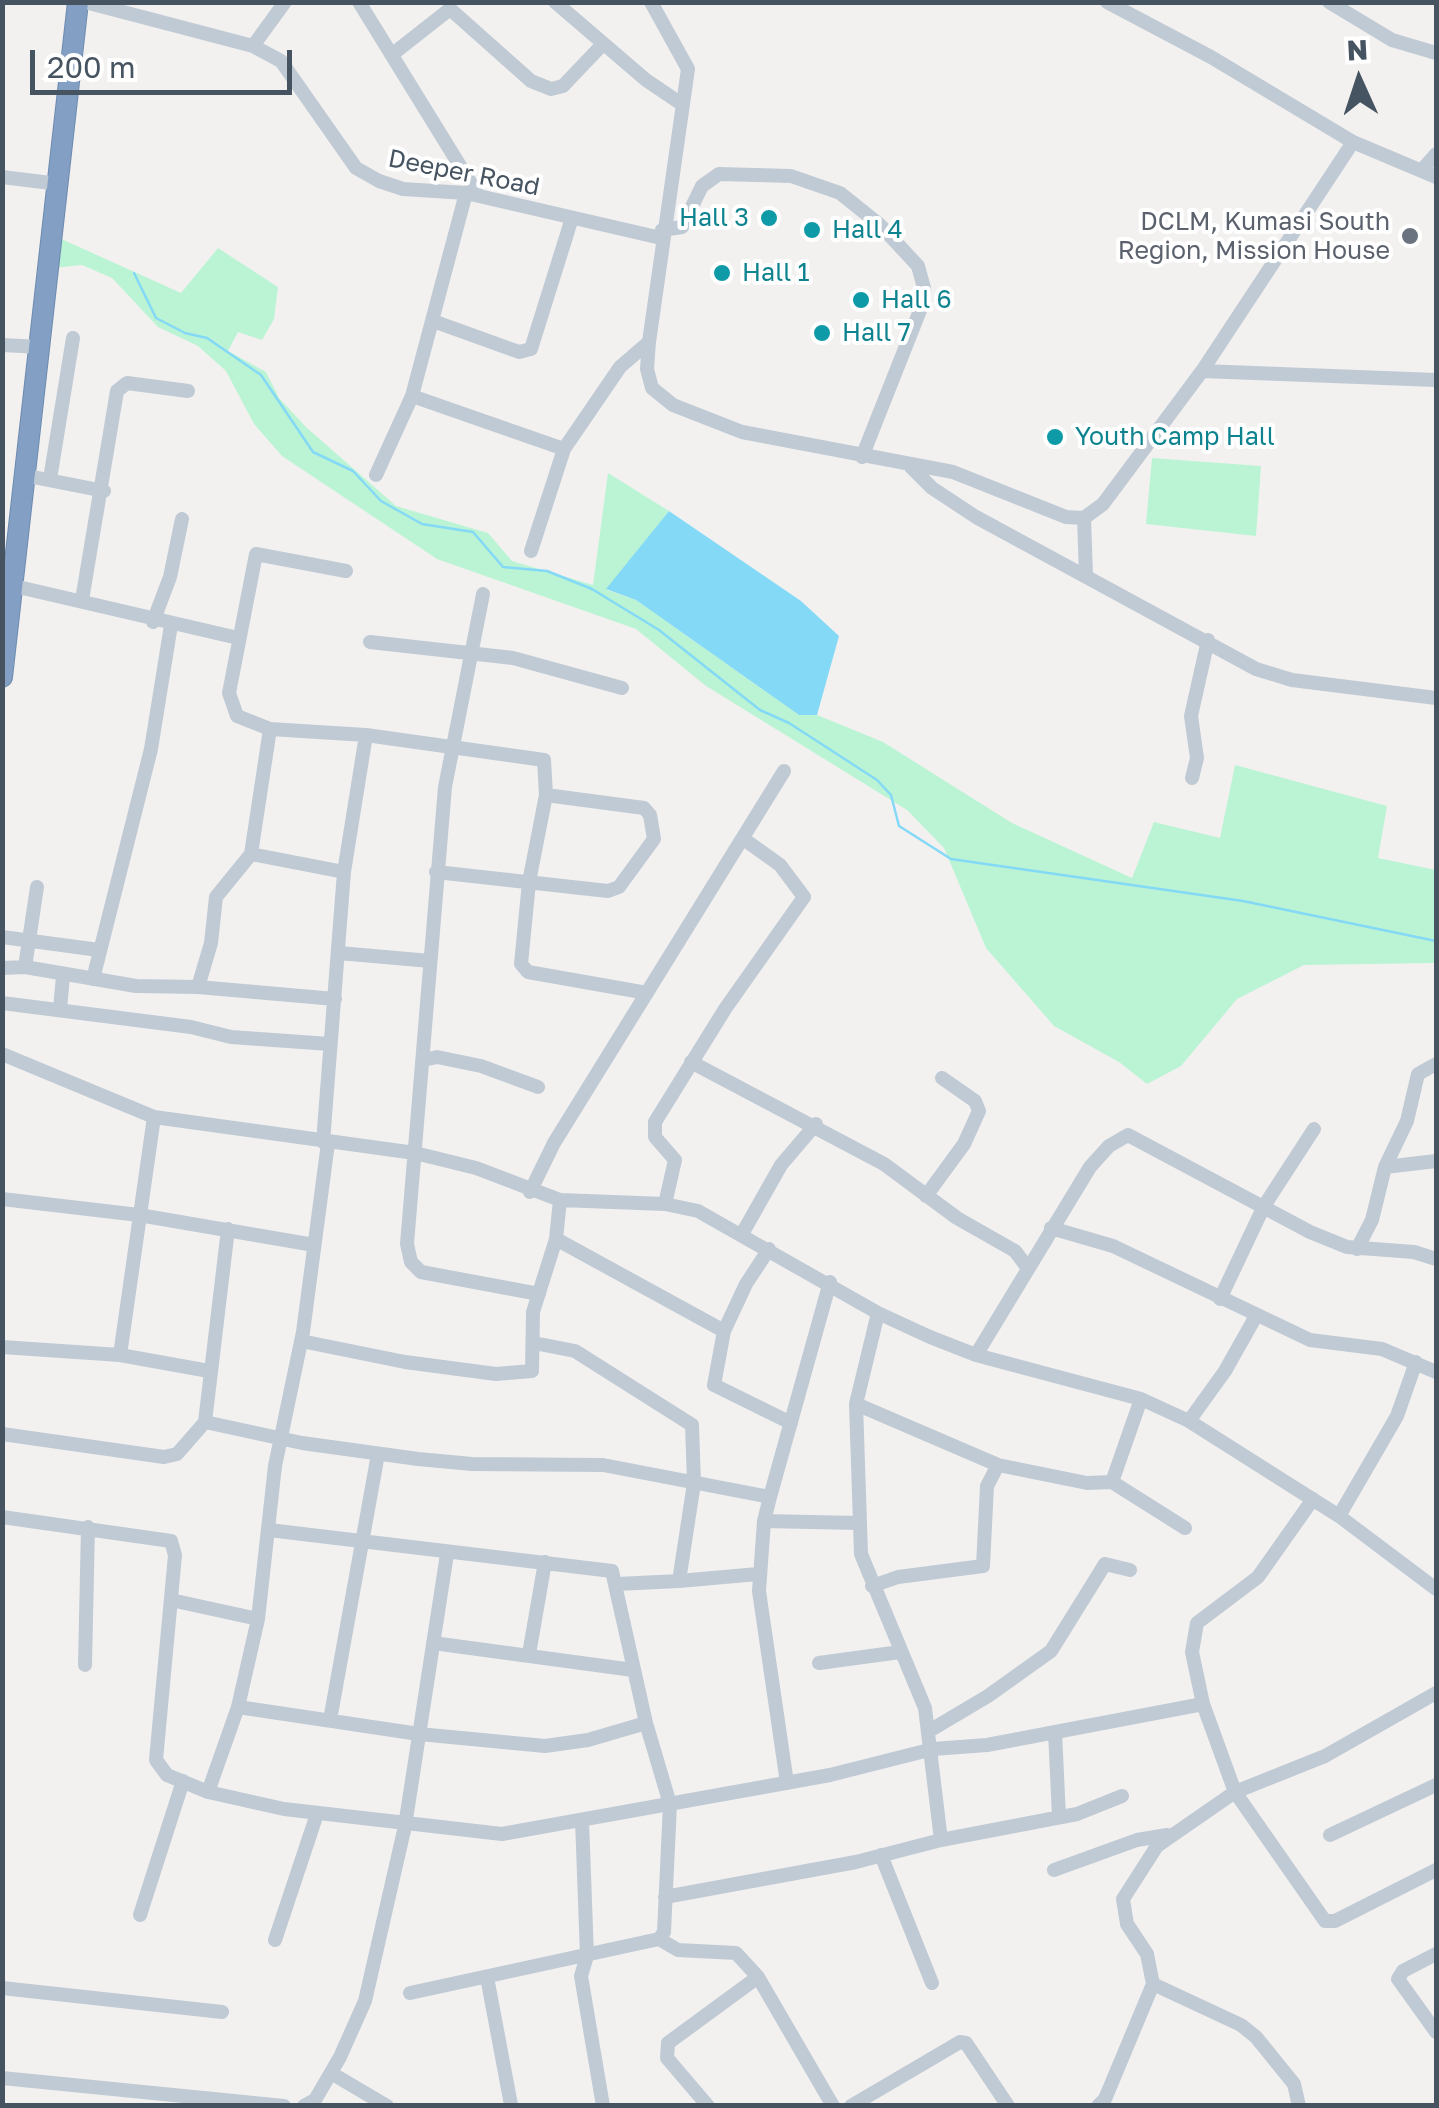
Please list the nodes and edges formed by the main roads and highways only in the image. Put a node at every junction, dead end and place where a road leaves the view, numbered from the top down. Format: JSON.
{"nodes":[{"id":1,"x":82,"y":2,"type":"edge"},
{"id":2,"x":2,"y":678,"type":"edge"}],
"edges":[{"from":1,"to":2,"type":"highway"}]}
